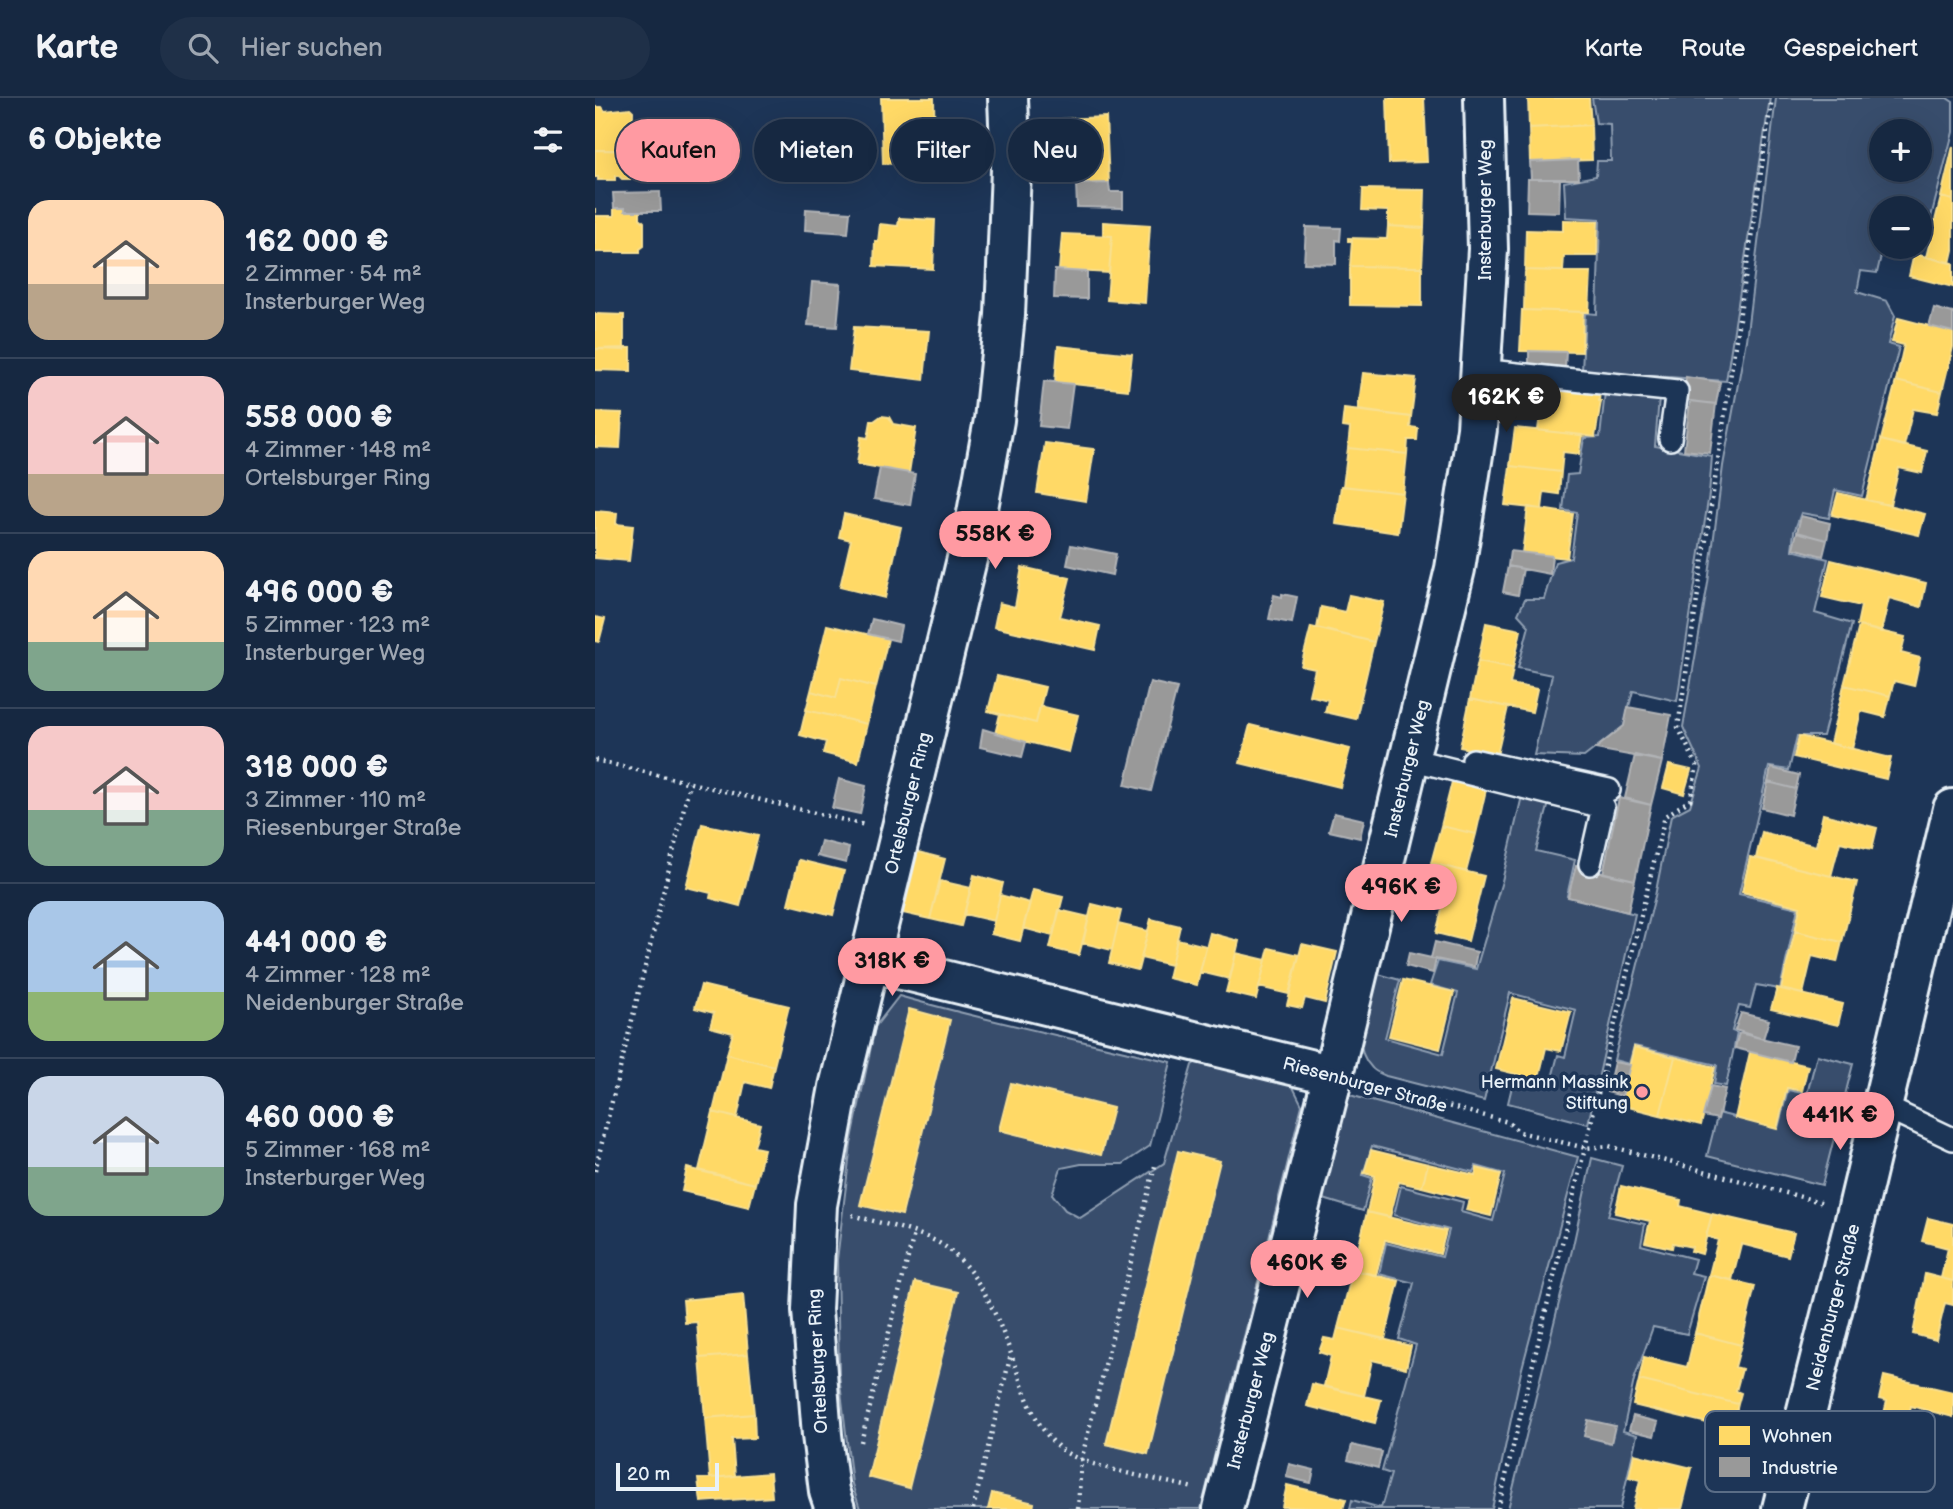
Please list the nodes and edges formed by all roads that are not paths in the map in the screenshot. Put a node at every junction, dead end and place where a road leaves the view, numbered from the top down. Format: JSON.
{"nodes":[{"id":1,"x":1008,"y":98,"type":"edge"},
{"id":2,"x":1484,"y":98,"type":"edge"},
{"id":3,"x":1480,"y":370,"type":"junction"},
{"id":4,"x":1669,"y":439,"type":"dead end"},
{"id":5,"x":1412,"y":753,"type":"junction"},
{"id":6,"x":1609,"y":790,"type":"dead end"},
{"id":7,"x":1953,"y":809,"type":"edge"},
{"id":8,"x":1590,"y":864,"type":"dead end"},
{"id":9,"x":1946,"y":866,"type":"edge"},
{"id":10,"x":870,"y":962,"type":"junction"},
{"id":11,"x":1333,"y":1076,"type":"junction"},
{"id":12,"x":1881,"y":1105,"type":"junction"},
{"id":13,"x":1953,"y":1139,"type":"edge"},
{"id":14,"x":1807,"y":1411,"type":"edge"},
{"id":15,"x":1786,"y":1492,"type":"edge"},
{"id":16,"x":832,"y":1500,"type":"edge"},
{"id":17,"x":1224,"y":1502,"type":"edge"},
{"id":18,"x":1782,"y":1509,"type":"edge"}],
"edges":[{"from":1,"to":10,"type":"street","name":"Ortelsburger Ring"},
{"from":2,"to":3,"type":"street","name":"Insterburger Weg"},
{"from":3,"to":4,"type":"lane"},
{"from":3,"to":5,"type":"street","name":"Insterburger Weg"},
{"from":5,"to":6,"type":"lane"},
{"from":5,"to":8,"type":"lane"},
{"from":5,"to":11,"type":"street","name":"Insterburger Weg"},
{"from":7,"to":9,"type":"street","name":"Neidenburger Straße"},
{"from":9,"to":12,"type":"street","name":"Neidenburger Straße"},
{"from":10,"to":11,"type":"street","name":"Riesenburger Straße"},
{"from":10,"to":16,"type":"street","name":"Ortelsburger Ring"},
{"from":11,"to":17,"type":"street","name":"Insterburger Weg"},
{"from":12,"to":13,"type":"lane"},
{"from":12,"to":14,"type":"street","name":"Neidenburger Straße"},
{"from":15,"to":18,"type":"street","name":"Neidenburger Straße"}]}
